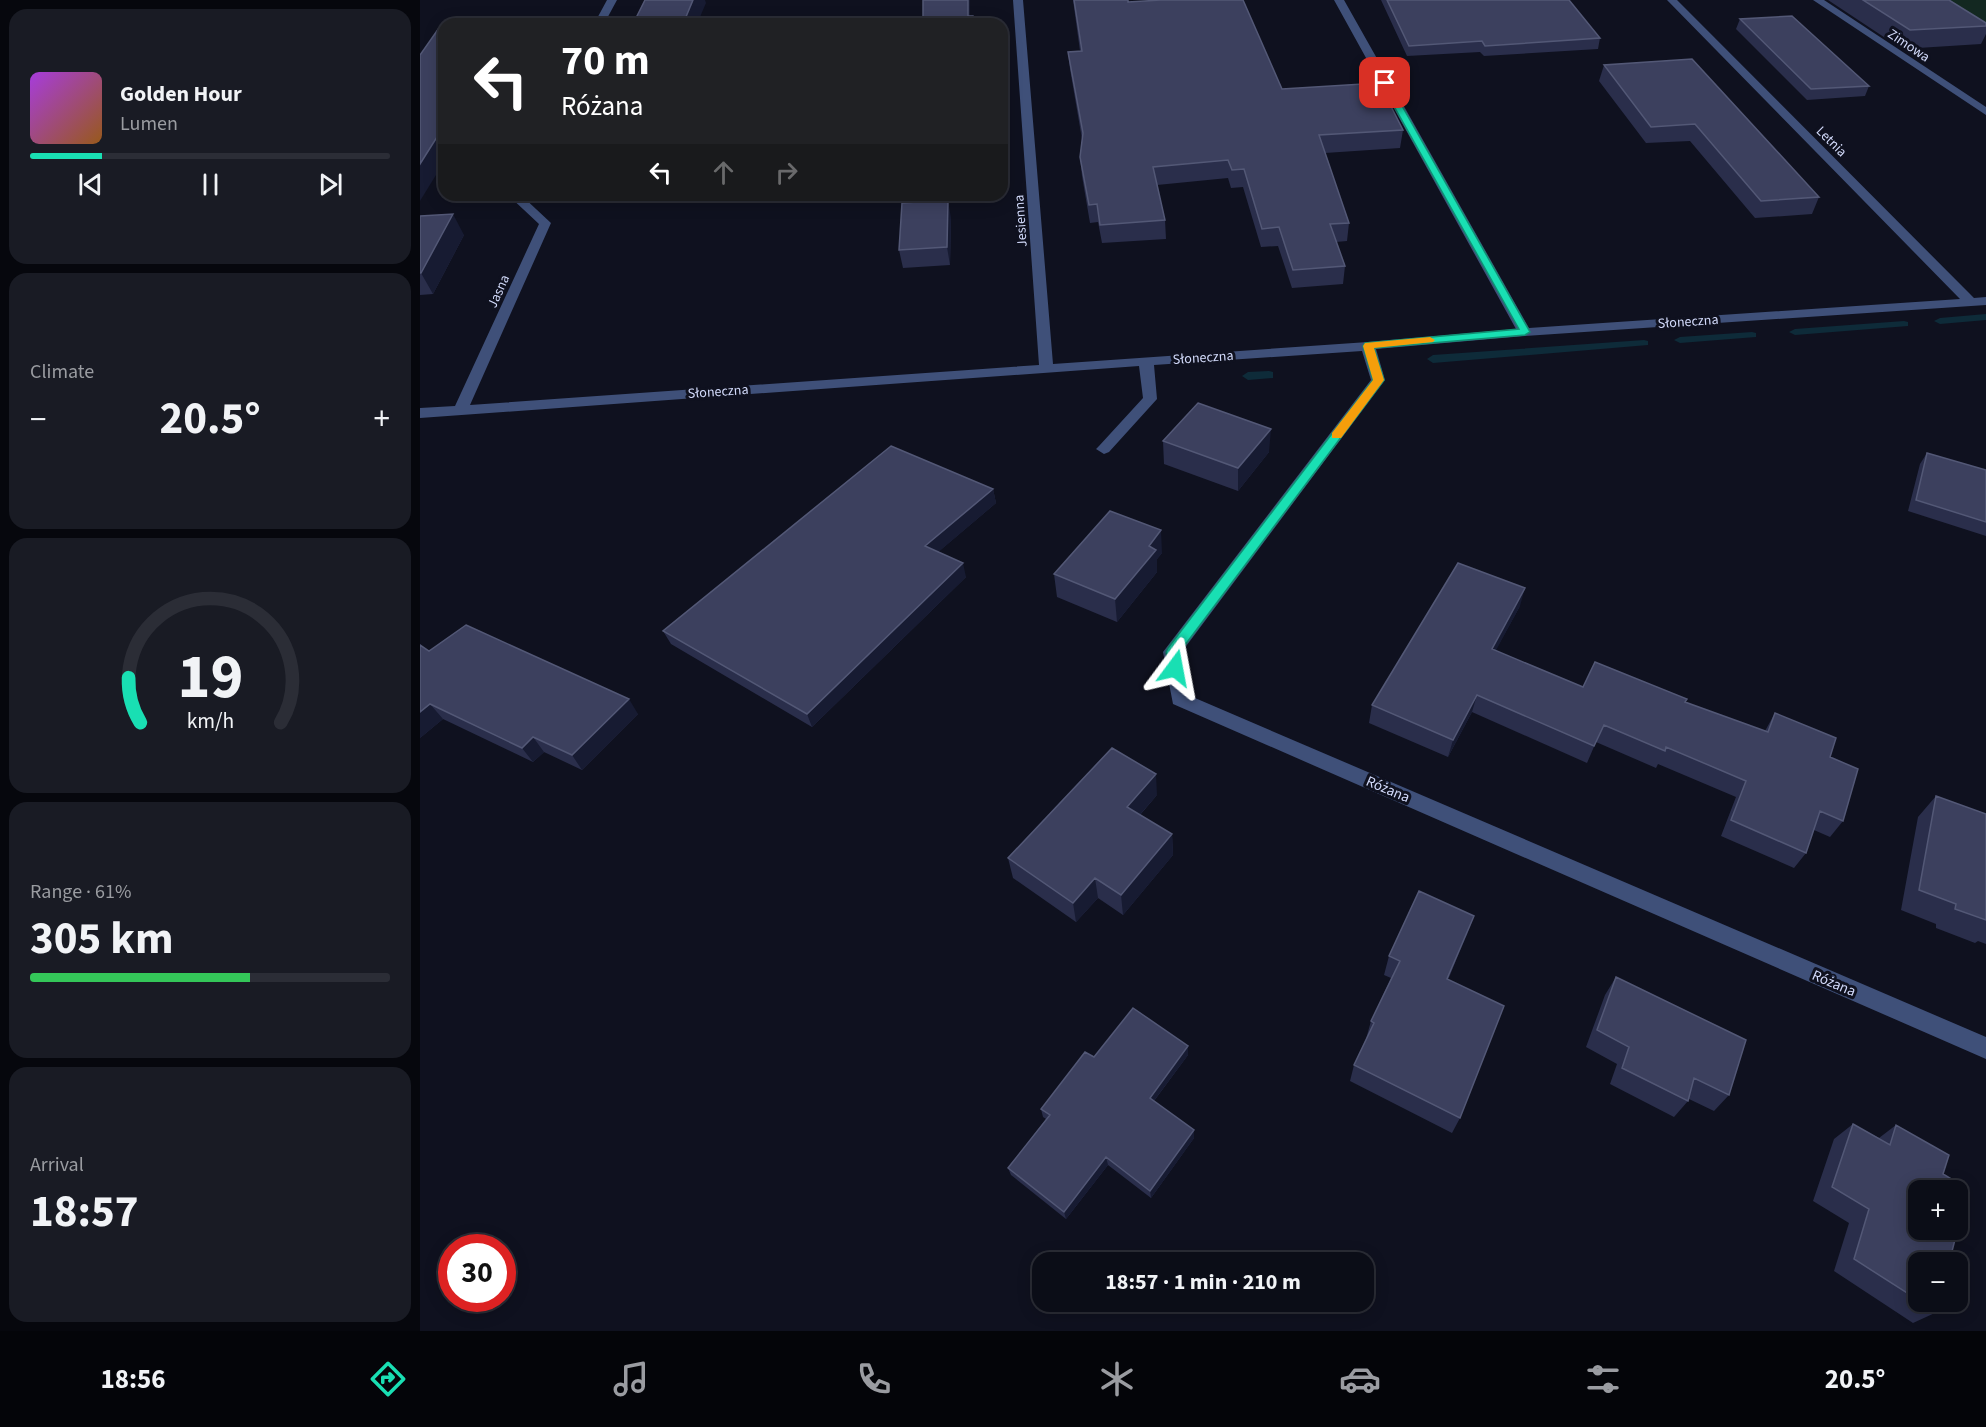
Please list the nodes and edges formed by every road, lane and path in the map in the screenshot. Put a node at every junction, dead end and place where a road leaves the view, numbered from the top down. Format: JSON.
{"nodes":[{"id":1,"x":612,"y":0,"type":"edge"},
{"id":2,"x":1018,"y":0,"type":"edge"},
{"id":3,"x":1339,"y":0,"type":"edge"},
{"id":4,"x":1672,"y":0,"type":"edge"},
{"id":5,"x":1818,"y":0,"type":"edge"},
{"id":6,"x":602,"y":18,"type":"edge"},
{"id":7,"x":1986,"y":112,"type":"edge"},
{"id":8,"x":521,"y":201,"type":"edge"},
{"id":9,"x":1979,"y":302,"type":"edge"},
{"id":10,"x":1525,"y":332,"type":"junction"},
{"id":11,"x":1368,"y":346,"type":"junction"},
{"id":12,"x":1146,"y":361,"type":"junction"},
{"id":13,"x":1046,"y":369,"type":"junction"},
{"id":14,"x":461,"y":409,"type":"junction"},
{"id":15,"x":420,"y":412,"type":"edge"},
{"id":16,"x":1104,"y":449,"type":"dead end"},
{"id":17,"x":1986,"y":1048,"type":"edge"}],
"edges":[{"from":1,"to":6,"type":"street"},
{"from":2,"to":13,"type":"street","name":"Jesienna"},
{"from":3,"to":10,"type":"street"},
{"from":4,"to":9,"type":"street","name":"Letnia"},
{"from":5,"to":7,"type":"street","name":"Zimowa"},
{"from":8,"to":14,"type":"street","name":"Jasna"},
{"from":9,"to":10,"type":"street","name":"Słoneczna"},
{"from":10,"to":11,"type":"street","name":"Słoneczna"},
{"from":11,"to":12,"type":"street","name":"Słoneczna"},
{"from":11,"to":17,"type":"street","name":"Różana"},
{"from":12,"to":13,"type":"street","name":"Słoneczna"},
{"from":12,"to":16,"type":"street"},
{"from":13,"to":14,"type":"street","name":"Słoneczna"},
{"from":14,"to":15,"type":"street","name":"Słoneczna"}]}
